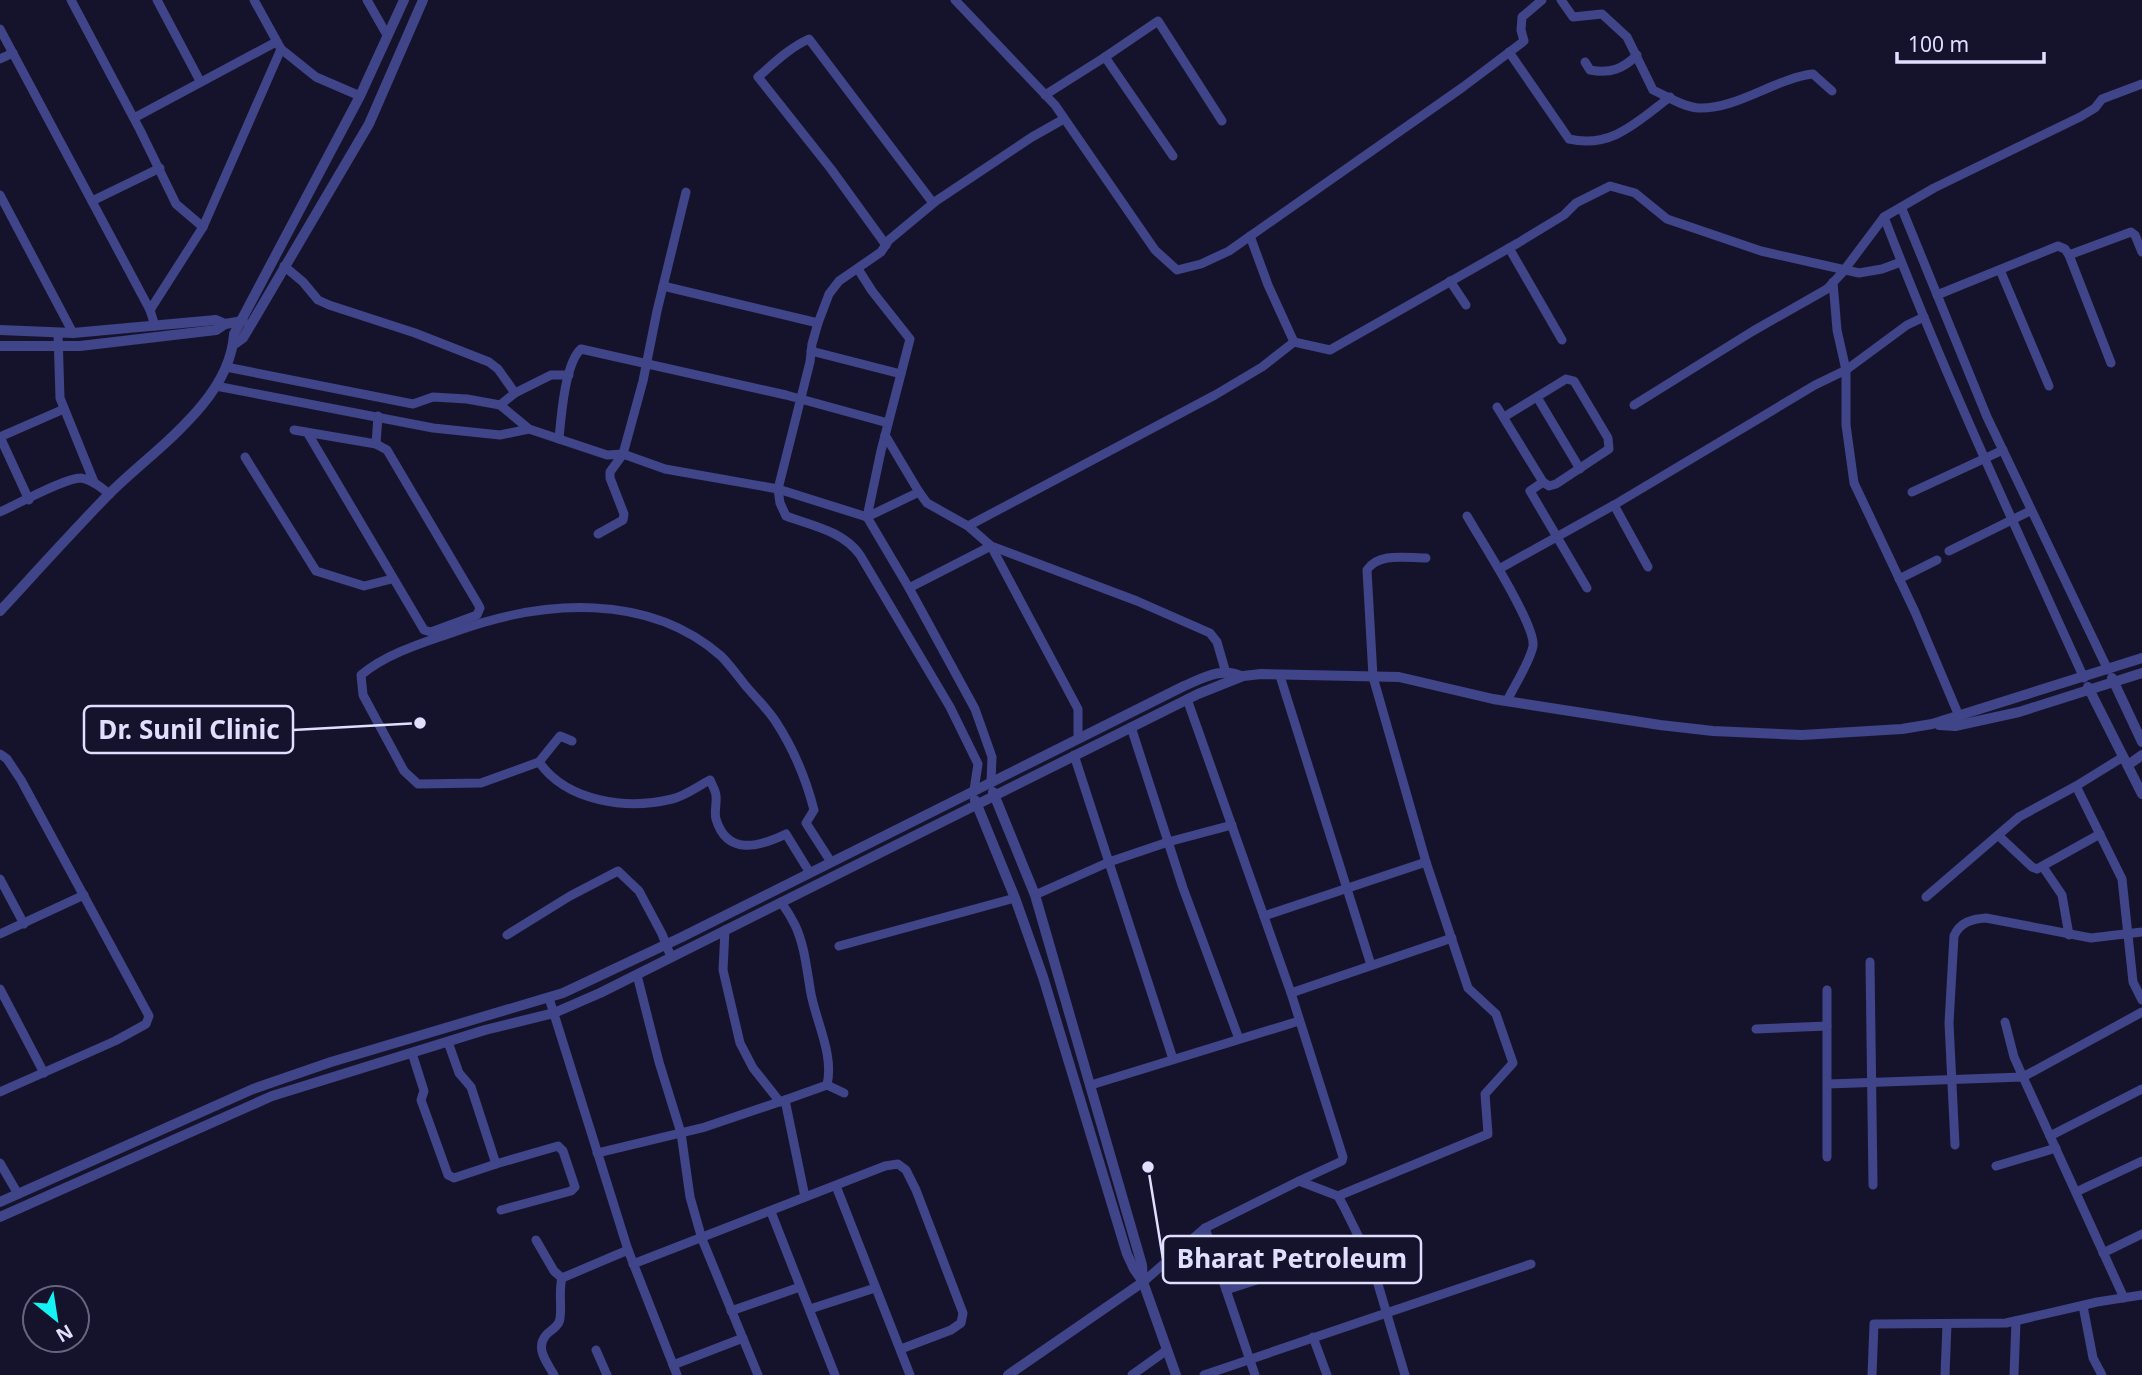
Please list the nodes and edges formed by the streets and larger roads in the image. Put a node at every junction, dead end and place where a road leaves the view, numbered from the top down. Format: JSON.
{"nodes":[{"id":1,"x":71,"y":0,"type":"edge"},
{"id":2,"x":157,"y":0,"type":"edge"},
{"id":3,"x":254,"y":0,"type":"edge"},
{"id":4,"x":368,"y":0,"type":"edge"},
{"id":5,"x":404,"y":0,"type":"edge"},
{"id":6,"x":423,"y":0,"type":"edge"},
{"id":7,"x":955,"y":0,"type":"edge"},
{"id":8,"x":1542,"y":0,"type":"edge"},
{"id":9,"x":1560,"y":0,"type":"edge"},
{"id":10,"x":0,"y":29,"type":"edge"},
{"id":11,"x":387,"y":35,"type":"junction"},
{"id":12,"x":278,"y":45,"type":"junction"},
{"id":13,"x":1508,"y":52,"type":"junction"},
{"id":14,"x":13,"y":53,"type":"junction"},
{"id":15,"x":1637,"y":55,"type":"junction"},
{"id":16,"x":1105,"y":57,"type":"junction"},
{"id":17,"x":0,"y":59,"type":"edge"},
{"id":18,"x":1585,"y":62,"type":"dead end"},
{"id":19,"x":200,"y":81,"type":"junction"},
{"id":20,"x":2142,"y":83,"type":"edge"},
{"id":21,"x":1832,"y":91,"type":"dead end"},
{"id":22,"x":1045,"y":95,"type":"junction"},
{"id":23,"x":360,"y":96,"type":"junction"},
{"id":24,"x":1670,"y":97,"type":"junction"},
{"id":25,"x":134,"y":118,"type":"junction"},
{"id":26,"x":1064,"y":119,"type":"junction"},
{"id":27,"x":1222,"y":121,"type":"dead end"},
{"id":28,"x":1173,"y":156,"type":"dead end"},
{"id":29,"x":160,"y":168,"type":"junction"},
{"id":30,"x":686,"y":192,"type":"dead end"},
{"id":31,"x":0,"y":195,"type":"edge"},
{"id":32,"x":92,"y":201,"type":"junction"},
{"id":33,"x":933,"y":203,"type":"junction"},
{"id":34,"x":1902,"y":209,"type":"junction"},
{"id":35,"x":1884,"y":218,"type":"junction"},
{"id":36,"x":203,"y":227,"type":"junction"},
{"id":37,"x":1250,"y":236,"type":"junction"},
{"id":38,"x":886,"y":245,"type":"junction"},
{"id":39,"x":1508,"y":248,"type":"junction"},
{"id":40,"x":2142,"y":252,"type":"edge"},
{"id":41,"x":2069,"y":255,"type":"junction"},
{"id":42,"x":1901,"y":262,"type":"junction"},
{"id":43,"x":284,"y":266,"type":"junction"},
{"id":44,"x":858,"y":269,"type":"junction"},
{"id":45,"x":1845,"y":270,"type":"junction"},
{"id":46,"x":2000,"y":270,"type":"junction"},
{"id":47,"x":1450,"y":281,"type":"junction"},
{"id":48,"x":1833,"y":282,"type":"junction"},
{"id":49,"x":663,"y":286,"type":"junction"},
{"id":50,"x":1937,"y":295,"type":"junction"},
{"id":51,"x":1466,"y":305,"type":"dead end"},
{"id":52,"x":150,"y":310,"type":"junction"},
{"id":53,"x":1924,"y":317,"type":"junction"},
{"id":54,"x":247,"y":321,"type":"junction"},
{"id":55,"x":818,"y":323,"type":"junction"},
{"id":56,"x":225,"y":324,"type":"junction"},
{"id":57,"x":155,"y":326,"type":"junction"},
{"id":58,"x":0,"y":330,"type":"edge"},
{"id":59,"x":73,"y":333,"type":"junction"},
{"id":60,"x":58,"y":334,"type":"junction"},
{"id":61,"x":1562,"y":340,"type":"dead end"},
{"id":62,"x":1294,"y":342,"type":"junction"},
{"id":63,"x":0,"y":346,"type":"edge"},
{"id":64,"x":58,"y":346,"type":"junction"},
{"id":65,"x":811,"y":351,"type":"junction"},
{"id":66,"x":2111,"y":363,"type":"dead end"},
{"id":67,"x":646,"y":365,"type":"junction"},
{"id":68,"x":226,"y":367,"type":"junction"},
{"id":69,"x":1846,"y":370,"type":"junction"},
{"id":70,"x":901,"y":374,"type":"junction"},
{"id":71,"x":569,"y":375,"type":"junction"},
{"id":72,"x":216,"y":386,"type":"junction"},
{"id":73,"x":2049,"y":386,"type":"dead end"},
{"id":74,"x":515,"y":393,"type":"junction"},
{"id":75,"x":1536,"y":397,"type":"junction"},
{"id":76,"x":801,"y":400,"type":"junction"},
{"id":77,"x":413,"y":404,"type":"junction"},
{"id":78,"x":500,"y":405,"type":"junction"},
{"id":79,"x":1634,"y":405,"type":"dead end"},
{"id":80,"x":1497,"y":407,"type":"dead end"},
{"id":81,"x":64,"y":409,"type":"junction"},
{"id":82,"x":378,"y":416,"type":"junction"},
{"id":83,"x":1504,"y":417,"type":"junction"},
{"id":84,"x":410,"y":422,"type":"junction"},
{"id":85,"x":888,"y":423,"type":"junction"},
{"id":86,"x":529,"y":429,"type":"junction"},
{"id":87,"x":294,"y":430,"type":"dead end"},
{"id":88,"x":307,"y":432,"type":"junction"},
{"id":89,"x":885,"y":436,"type":"junction"},
{"id":90,"x":0,"y":437,"type":"edge"},
{"id":91,"x":559,"y":439,"type":"junction"},
{"id":92,"x":376,"y":444,"type":"junction"},
{"id":93,"x":2003,"y":450,"type":"junction"},
{"id":94,"x":623,"y":454,"type":"junction"},
{"id":95,"x":245,"y":457,"type":"dead end"},
{"id":96,"x":1985,"y":458,"type":"junction"},
{"id":97,"x":1580,"y":469,"type":"junction"},
{"id":98,"x":94,"y":482,"type":"junction"},
{"id":99,"x":1544,"y":482,"type":"junction"},
{"id":100,"x":778,"y":489,"type":"junction"},
{"id":101,"x":919,"y":492,"type":"junction"},
{"id":102,"x":1912,"y":492,"type":"dead end"},
{"id":103,"x":110,"y":494,"type":"junction"},
{"id":104,"x":29,"y":500,"type":"junction"},
{"id":105,"x":1614,"y":505,"type":"junction"},
{"id":106,"x":2030,"y":511,"type":"junction"},
{"id":107,"x":0,"y":512,"type":"edge"},
{"id":108,"x":1467,"y":516,"type":"dead end"},
{"id":109,"x":867,"y":517,"type":"junction"},
{"id":110,"x":2012,"y":520,"type":"junction"},
{"id":111,"x":968,"y":526,"type":"junction"},
{"id":112,"x":598,"y":534,"type":"dead end"},
{"id":113,"x":1558,"y":537,"type":"junction"},
{"id":114,"x":991,"y":546,"type":"junction"},
{"id":115,"x":1949,"y":551,"type":"dead end"},
{"id":116,"x":1426,"y":558,"type":"dead end"},
{"id":117,"x":1937,"y":560,"type":"dead end"},
{"id":118,"x":1648,"y":567,"type":"dead end"},
{"id":119,"x":1499,"y":569,"type":"junction"},
{"id":120,"x":392,"y":579,"type":"junction"},
{"id":121,"x":1899,"y":579,"type":"junction"},
{"id":122,"x":909,"y":588,"type":"junction"},
{"id":123,"x":1587,"y":588,"type":"dead end"},
{"id":124,"x":0,"y":611,"type":"edge"},
{"id":125,"x":2142,"y":658,"type":"edge"},
{"id":126,"x":2108,"y":670,"type":"junction"},
{"id":127,"x":2142,"y":673,"type":"edge"},
{"id":128,"x":1280,"y":676,"type":"junction"},
{"id":129,"x":1226,"y":677,"type":"junction"},
{"id":130,"x":1373,"y":677,"type":"junction"},
{"id":131,"x":2084,"y":678,"type":"junction"},
{"id":132,"x":2114,"y":683,"type":"junction"},
{"id":133,"x":2090,"y":690,"type":"junction"},
{"id":134,"x":1187,"y":699,"type":"junction"},
{"id":135,"x":1507,"y":701,"type":"junction"},
{"id":136,"x":1958,"y":719,"type":"junction"},
{"id":137,"x":1131,"y":727,"type":"junction"},
{"id":138,"x":1078,"y":738,"type":"junction"},
{"id":139,"x":572,"y":741,"type":"dead end"},
{"id":140,"x":2142,"y":742,"type":"edge"},
{"id":141,"x":0,"y":754,"type":"edge"},
{"id":142,"x":1074,"y":755,"type":"junction"},
{"id":143,"x":2142,"y":755,"type":"edge"},
{"id":144,"x":2126,"y":761,"type":"junction"},
{"id":145,"x":539,"y":762,"type":"junction"},
{"id":146,"x":991,"y":783,"type":"junction"},
{"id":147,"x":2076,"y":786,"type":"junction"},
{"id":148,"x":974,"y":790,"type":"junction"},
{"id":149,"x":2142,"y":794,"type":"edge"},
{"id":150,"x":993,"y":796,"type":"junction"},
{"id":151,"x":976,"y":805,"type":"junction"},
{"id":152,"x":1232,"y":825,"type":"junction"},
{"id":153,"x":2100,"y":834,"type":"junction"},
{"id":154,"x":1999,"y":836,"type":"junction"},
{"id":155,"x":1168,"y":842,"type":"junction"},
{"id":156,"x":831,"y":862,"type":"junction"},
{"id":157,"x":1109,"y":862,"type":"junction"},
{"id":158,"x":1426,"y":862,"type":"junction"},
{"id":159,"x":2043,"y":867,"type":"junction"},
{"id":160,"x":810,"y":873,"type":"junction"},
{"id":161,"x":0,"y":879,"type":"edge"},
{"id":162,"x":1348,"y":888,"type":"junction"},
{"id":163,"x":85,"y":895,"type":"junction"},
{"id":164,"x":1035,"y":895,"type":"junction"},
{"id":165,"x":1926,"y":897,"type":"dead end"},
{"id":166,"x":1015,"y":898,"type":"junction"},
{"id":167,"x":781,"y":902,"type":"junction"},
{"id":168,"x":1264,"y":916,"type":"junction"},
{"id":169,"x":24,"y":924,"type":"junction"},
{"id":170,"x":725,"y":930,"type":"junction"},
{"id":171,"x":2142,"y":932,"type":"edge"},
{"id":172,"x":0,"y":934,"type":"edge"},
{"id":173,"x":2069,"y":934,"type":"junction"},
{"id":174,"x":507,"y":935,"type":"dead end"},
{"id":175,"x":2128,"y":935,"type":"junction"},
{"id":176,"x":1452,"y":938,"type":"junction"},
{"id":177,"x":667,"y":945,"type":"junction"},
{"id":178,"x":839,"y":946,"type":"dead end"},
{"id":179,"x":671,"y":957,"type":"junction"},
{"id":180,"x":1870,"y":962,"type":"dead end"},
{"id":181,"x":1371,"y":965,"type":"junction"},
{"id":182,"x":637,"y":975,"type":"junction"},
{"id":183,"x":0,"y":989,"type":"edge"},
{"id":184,"x":1827,"y":990,"type":"dead end"},
{"id":185,"x":1291,"y":993,"type":"junction"},
{"id":186,"x":549,"y":998,"type":"junction"},
{"id":187,"x":2142,"y":1000,"type":"edge"},
{"id":188,"x":2142,"y":1012,"type":"edge"},
{"id":189,"x":554,"y":1013,"type":"junction"},
{"id":190,"x":1299,"y":1021,"type":"junction"},
{"id":191,"x":2005,"y":1023,"type":"dead end"},
{"id":192,"x":1827,"y":1026,"type":"junction"},
{"id":193,"x":1756,"y":1029,"type":"dead end"},
{"id":194,"x":1238,"y":1039,"type":"junction"},
{"id":195,"x":448,"y":1042,"type":"junction"},
{"id":196,"x":412,"y":1053,"type":"junction"},
{"id":197,"x":1173,"y":1059,"type":"junction"},
{"id":198,"x":44,"y":1073,"type":"junction"},
{"id":199,"x":2023,"y":1077,"type":"junction"},
{"id":200,"x":1951,"y":1078,"type":"junction"},
{"id":201,"x":1870,"y":1082,"type":"junction"},
{"id":202,"x":1828,"y":1084,"type":"junction"},
{"id":203,"x":827,"y":1085,"type":"junction"},
{"id":204,"x":1091,"y":1085,"type":"junction"},
{"id":205,"x":1078,"y":1089,"type":"junction"},
{"id":206,"x":2142,"y":1089,"type":"edge"},
{"id":207,"x":0,"y":1092,"type":"edge"},
{"id":208,"x":844,"y":1093,"type":"dead end"},
{"id":209,"x":783,"y":1101,"type":"junction"},
{"id":210,"x":681,"y":1133,"type":"junction"},
{"id":211,"x":2050,"y":1136,"type":"junction"},
{"id":212,"x":1955,"y":1145,"type":"dead end"},
{"id":213,"x":2056,"y":1148,"type":"junction"},
{"id":214,"x":597,"y":1153,"type":"junction"},
{"id":215,"x":1827,"y":1157,"type":"dead end"},
{"id":216,"x":2142,"y":1161,"type":"edge"},
{"id":217,"x":0,"y":1163,"type":"edge"},
{"id":218,"x":495,"y":1164,"type":"junction"},
{"id":219,"x":1996,"y":1166,"type":"dead end"},
{"id":220,"x":1299,"y":1181,"type":"junction"},
{"id":221,"x":1873,"y":1185,"type":"dead end"},
{"id":222,"x":836,"y":1186,"type":"junction"},
{"id":223,"x":2076,"y":1192,"type":"junction"},
{"id":224,"x":18,"y":1194,"type":"junction"},
{"id":225,"x":1338,"y":1196,"type":"junction"},
{"id":226,"x":805,"y":1197,"type":"junction"},
{"id":227,"x":0,"y":1202,"type":"edge"},
{"id":228,"x":24,"y":1206,"type":"junction"},
{"id":229,"x":501,"y":1210,"type":"dead end"},
{"id":230,"x":771,"y":1212,"type":"junction"},
{"id":231,"x":0,"y":1217,"type":"edge"},
{"id":232,"x":1205,"y":1228,"type":"junction"},
{"id":233,"x":2142,"y":1234,"type":"edge"},
{"id":234,"x":702,"y":1239,"type":"junction"},
{"id":235,"x":536,"y":1240,"type":"dead end"},
{"id":236,"x":1363,"y":1245,"type":"junction"},
{"id":237,"x":628,"y":1250,"type":"junction"},
{"id":238,"x":2103,"y":1253,"type":"junction"},
{"id":239,"x":633,"y":1264,"type":"junction"},
{"id":240,"x":1531,"y":1264,"type":"dead end"},
{"id":241,"x":562,"y":1278,"type":"junction"},
{"id":242,"x":1143,"y":1282,"type":"junction"},
{"id":243,"x":800,"y":1287,"type":"junction"},
{"id":244,"x":876,"y":1288,"type":"junction"},
{"id":245,"x":1226,"y":1290,"type":"junction"},
{"id":246,"x":2142,"y":1295,"type":"edge"},
{"id":247,"x":2124,"y":1298,"type":"junction"},
{"id":248,"x":2083,"y":1306,"type":"junction"},
{"id":249,"x":810,"y":1309,"type":"junction"},
{"id":250,"x":731,"y":1311,"type":"junction"},
{"id":251,"x":1386,"y":1312,"type":"junction"},
{"id":252,"x":2016,"y":1321,"type":"junction"},
{"id":253,"x":1947,"y":1324,"type":"junction"},
{"id":254,"x":1314,"y":1337,"type":"junction"},
{"id":255,"x":743,"y":1338,"type":"junction"},
{"id":256,"x":901,"y":1349,"type":"junction"},
{"id":257,"x":596,"y":1350,"type":"dead end"},
{"id":258,"x":1167,"y":1350,"type":"junction"},
{"id":259,"x":1249,"y":1359,"type":"junction"},
{"id":260,"x":673,"y":1365,"type":"junction"},
{"id":261,"x":554,"y":1375,"type":"edge"},
{"id":262,"x":607,"y":1375,"type":"edge"},
{"id":263,"x":677,"y":1375,"type":"edge"},
{"id":264,"x":758,"y":1375,"type":"edge"},
{"id":265,"x":835,"y":1375,"type":"edge"},
{"id":266,"x":910,"y":1375,"type":"edge"},
{"id":267,"x":1008,"y":1375,"type":"edge"},
{"id":268,"x":1132,"y":1375,"type":"edge"},
{"id":269,"x":1176,"y":1375,"type":"edge"},
{"id":270,"x":1204,"y":1375,"type":"edge"},
{"id":271,"x":1255,"y":1375,"type":"edge"},
{"id":272,"x":1327,"y":1375,"type":"edge"},
{"id":273,"x":1405,"y":1375,"type":"edge"},
{"id":274,"x":1872,"y":1375,"type":"edge"},
{"id":275,"x":1945,"y":1375,"type":"edge"},
{"id":276,"x":2014,"y":1375,"type":"edge"},
{"id":277,"x":2102,"y":1375,"type":"edge"}],
"edges":[{"from":1,"to":25,"type":"street"},
{"from":2,"to":19,"type":"street"},
{"from":3,"to":12,"type":"street"},
{"from":4,"to":11,"type":"street"},
{"from":5,"to":11,"type":"street"},
{"from":6,"to":43,"type":"street"},
{"from":7,"to":22,"type":"street"},
{"from":8,"to":13,"type":"street"},
{"from":9,"to":15,"type":"street"},
{"from":10,"to":14,"type":"street"},
{"from":11,"to":23,"type":"street"},
{"from":12,"to":19,"type":"street"},
{"from":12,"to":23,"type":"street"},
{"from":12,"to":36,"type":"street"},
{"from":13,"to":24,"type":"street"},
{"from":13,"to":37,"type":"street"},
{"from":14,"to":17,"type":"street"},
{"from":14,"to":32,"type":"street"},
{"from":15,"to":18,"type":"street"},
{"from":15,"to":24,"type":"street"},
{"from":16,"to":22,"type":"street"},
{"from":16,"to":27,"type":"street"},
{"from":16,"to":28,"type":"street"},
{"from":19,"to":25,"type":"street"},
{"from":20,"to":34,"type":"street"},
{"from":21,"to":24,"type":"street"},
{"from":22,"to":26,"type":"street"},
{"from":23,"to":54,"type":"street"},
{"from":25,"to":29,"type":"street"},
{"from":26,"to":33,"type":"street"},
{"from":26,"to":37,"type":"street"},
{"from":29,"to":32,"type":"street"},
{"from":29,"to":36,"type":"street"},
{"from":30,"to":49,"type":"street"},
{"from":31,"to":59,"type":"street"},
{"from":32,"to":52,"type":"street"},
{"from":33,"to":38,"type":"street"},
{"from":33,"to":38,"type":"street"},
{"from":34,"to":35,"type":"street"},
{"from":34,"to":50,"type":"street"},
{"from":35,"to":42,"type":"street"},
{"from":35,"to":45,"type":"street"},
{"from":36,"to":52,"type":"street"},
{"from":37,"to":62,"type":"street"},
{"from":38,"to":44,"type":"street"},
{"from":39,"to":45,"type":"street"},
{"from":39,"to":47,"type":"street"},
{"from":39,"to":61,"type":"street"},
{"from":40,"to":41,"type":"street"},
{"from":41,"to":46,"type":"street"},
{"from":41,"to":66,"type":"street"},
{"from":42,"to":45,"type":"street"},
{"from":42,"to":53,"type":"street"},
{"from":43,"to":54,"type":"street"},
{"from":43,"to":74,"type":"street"},
{"from":44,"to":55,"type":"street"},
{"from":44,"to":70,"type":"street"},
{"from":45,"to":48,"type":"street"},
{"from":46,"to":50,"type":"street"},
{"from":46,"to":73,"type":"street"},
{"from":47,"to":51,"type":"street"},
{"from":47,"to":62,"type":"street"},
{"from":48,"to":69,"type":"street"},
{"from":48,"to":79,"type":"street"},
{"from":49,"to":55,"type":"street"},
{"from":49,"to":67,"type":"street"},
{"from":50,"to":93,"type":"street"},
{"from":52,"to":57,"type":"street"},
{"from":53,"to":69,"type":"street"},
{"from":53,"to":96,"type":"street"},
{"from":54,"to":56,"type":"street"},
{"from":54,"to":68,"type":"street"},
{"from":55,"to":65,"type":"street"},
{"from":56,"to":57,"type":"street"},
{"from":56,"to":64,"type":"street"},
{"from":57,"to":59,"type":"street"},
{"from":58,"to":60,"type":"street"},
{"from":59,"to":60,"type":"street"},
{"from":60,"to":64,"type":"street"},
{"from":62,"to":111,"type":"street"},
{"from":63,"to":64,"type":"street"},
{"from":64,"to":81,"type":"street"},
{"from":65,"to":70,"type":"street"},
{"from":65,"to":76,"type":"street"},
{"from":67,"to":71,"type":"street"},
{"from":67,"to":76,"type":"street"},
{"from":67,"to":94,"type":"street"},
{"from":68,"to":72,"type":"street"},
{"from":68,"to":77,"type":"street"},
{"from":69,"to":105,"type":"street"},
{"from":69,"to":121,"type":"street"},
{"from":70,"to":85,"type":"street"},
{"from":71,"to":74,"type":"street"},
{"from":71,"to":91,"type":"street"},
{"from":72,"to":82,"type":"street"},
{"from":72,"to":103,"type":"street"},
{"from":74,"to":78,"type":"street"},
{"from":75,"to":83,"type":"street"},
{"from":75,"to":97,"type":"street"},
{"from":75,"to":97,"type":"street"},
{"from":76,"to":85,"type":"street"},
{"from":76,"to":100,"type":"street"},
{"from":77,"to":78,"type":"street"},
{"from":77,"to":84,"type":"street"},
{"from":78,"to":86,"type":"street"},
{"from":80,"to":83,"type":"street"},
{"from":81,"to":90,"type":"street"},
{"from":81,"to":98,"type":"street"},
{"from":82,"to":84,"type":"street"},
{"from":82,"to":92,"type":"street"},
{"from":83,"to":99,"type":"street"},
{"from":84,"to":86,"type":"street"},
{"from":85,"to":89,"type":"street"},
{"from":86,"to":91,"type":"street"},
{"from":87,"to":88,"type":"street"},
{"from":88,"to":92,"type":"street"},
{"from":88,"to":120,"type":"street"},
{"from":89,"to":101,"type":"street"},
{"from":89,"to":109,"type":"street"},
{"from":90,"to":104,"type":"street"},
{"from":91,"to":94,"type":"street"},
{"from":92,"to":120,"type":"street"},
{"from":93,"to":96,"type":"street"},
{"from":93,"to":106,"type":"street"},
{"from":94,"to":100,"type":"street"},
{"from":94,"to":112,"type":"street"},
{"from":95,"to":120,"type":"street"},
{"from":96,"to":102,"type":"street"},
{"from":96,"to":110,"type":"street"},
{"from":97,"to":99,"type":"street"},
{"from":98,"to":103,"type":"street"},
{"from":98,"to":104,"type":"street"},
{"from":99,"to":113,"type":"street"},
{"from":100,"to":109,"type":"street"},
{"from":100,"to":148,"type":"street"},
{"from":101,"to":109,"type":"street"},
{"from":101,"to":111,"type":"street"},
{"from":103,"to":124,"type":"street"},
{"from":104,"to":107,"type":"street"},
{"from":105,"to":113,"type":"street"},
{"from":105,"to":118,"type":"street"},
{"from":106,"to":110,"type":"street"},
{"from":106,"to":126,"type":"street"},
{"from":108,"to":119,"type":"street"},
{"from":109,"to":122,"type":"street"},
{"from":110,"to":115,"type":"street"},
{"from":110,"to":131,"type":"street"},
{"from":111,"to":114,"type":"street"},
{"from":113,"to":119,"type":"street"},
{"from":113,"to":123,"type":"street"},
{"from":114,"to":122,"type":"street"},
{"from":114,"to":129,"type":"street"},
{"from":114,"to":138,"type":"street"},
{"from":116,"to":130,"type":"street"},
{"from":117,"to":121,"type":"street"},
{"from":119,"to":135,"type":"street"},
{"from":121,"to":136,"type":"street"},
{"from":122,"to":146,"type":"street"},
{"from":125,"to":126,"type":"street"},
{"from":126,"to":131,"type":"street"},
{"from":126,"to":132,"type":"street"},
{"from":127,"to":132,"type":"street"},
{"from":128,"to":129,"type":"street"},
{"from":128,"to":130,"type":"street"},
{"from":128,"to":162,"type":"street"},
{"from":129,"to":134,"type":"street"},
{"from":129,"to":138,"type":"street"},
{"from":130,"to":135,"type":"street"},
{"from":130,"to":158,"type":"street"},
{"from":131,"to":133,"type":"street"},
{"from":131,"to":136,"type":"street"},
{"from":132,"to":133,"type":"street"},
{"from":132,"to":140,"type":"street"},
{"from":133,"to":136,"type":"street"},
{"from":133,"to":144,"type":"street"},
{"from":134,"to":137,"type":"street"},
{"from":134,"to":152,"type":"street"},
{"from":135,"to":136,"type":"street"},
{"from":137,"to":142,"type":"street"},
{"from":137,"to":155,"type":"street"},
{"from":138,"to":146,"type":"street"},
{"from":139,"to":145,"type":"street"},
{"from":141,"to":163,"type":"street"},
{"from":142,"to":150,"type":"street"},
{"from":142,"to":157,"type":"street"},
{"from":143,"to":144,"type":"street"},
{"from":144,"to":147,"type":"street"},
{"from":144,"to":149,"type":"street"},
{"from":145,"to":156,"type":"street"},
{"from":145,"to":160,"type":"street"},
{"from":146,"to":148,"type":"street"},
{"from":146,"to":150,"type":"street"},
{"from":147,"to":153,"type":"street"},
{"from":147,"to":154,"type":"street"},
{"from":148,"to":151,"type":"street"},
{"from":148,"to":156,"type":"street"},
{"from":150,"to":151,"type":"street"},
{"from":150,"to":164,"type":"street"},
{"from":151,"to":166,"type":"street"},
{"from":151,"to":167,"type":"street"},
{"from":152,"to":155,"type":"street"},
{"from":152,"to":168,"type":"street"},
{"from":153,"to":159,"type":"street"},
{"from":153,"to":175,"type":"street"},
{"from":154,"to":159,"type":"street"},
{"from":154,"to":165,"type":"street"},
{"from":155,"to":157,"type":"street"},
{"from":155,"to":194,"type":"street"},
{"from":156,"to":160,"type":"street"},
{"from":157,"to":164,"type":"street"},
{"from":157,"to":197,"type":"street"},
{"from":158,"to":162,"type":"street"},
{"from":158,"to":176,"type":"street"},
{"from":159,"to":173,"type":"street"},
{"from":160,"to":177,"type":"street"},
{"from":161,"to":169,"type":"street"},
{"from":162,"to":168,"type":"street"},
{"from":162,"to":181,"type":"street"},
{"from":163,"to":169,"type":"street"},
{"from":163,"to":198,"type":"street"},
{"from":164,"to":204,"type":"street"},
{"from":166,"to":178,"type":"street"},
{"from":166,"to":205,"type":"street"},
{"from":167,"to":170,"type":"street"},
{"from":167,"to":203,"type":"street"},
{"from":168,"to":185,"type":"street"},
{"from":169,"to":172,"type":"street"},
{"from":170,"to":179,"type":"street"},
{"from":170,"to":209,"type":"street"},
{"from":171,"to":175,"type":"street"},
{"from":173,"to":175,"type":"street"},
{"from":173,"to":200,"type":"street"},
{"from":174,"to":177,"type":"street"},
{"from":175,"to":187,"type":"street"},
{"from":176,"to":181,"type":"street"},
{"from":176,"to":225,"type":"street"},
{"from":177,"to":179,"type":"street"},
{"from":177,"to":186,"type":"street"},
{"from":179,"to":182,"type":"street"},
{"from":180,"to":201,"type":"street"},
{"from":181,"to":185,"type":"street"},
{"from":182,"to":189,"type":"street"},
{"from":182,"to":210,"type":"street"},
{"from":183,"to":198,"type":"street"},
{"from":184,"to":192,"type":"street"},
{"from":185,"to":190,"type":"street"},
{"from":186,"to":189,"type":"street"},
{"from":186,"to":224,"type":"street"},
{"from":188,"to":199,"type":"street"},
{"from":189,"to":195,"type":"street"},
{"from":189,"to":214,"type":"street"},
{"from":190,"to":194,"type":"street"},
{"from":190,"to":220,"type":"street"},
{"from":191,"to":199,"type":"street"},
{"from":192,"to":193,"type":"street"},
{"from":192,"to":202,"type":"street"},
{"from":194,"to":197,"type":"street"},
{"from":195,"to":196,"type":"street"},
{"from":195,"to":218,"type":"street"},
{"from":196,"to":218,"type":"street"},
{"from":196,"to":228,"type":"street"},
{"from":197,"to":204,"type":"street"},
{"from":198,"to":207,"type":"street"},
{"from":199,"to":200,"type":"street"},
{"from":199,"to":211,"type":"street"},
{"from":200,"to":201,"type":"street"},
{"from":200,"to":212,"type":"street"},
{"from":201,"to":202,"type":"street"},
{"from":201,"to":221,"type":"street"},
{"from":202,"to":215,"type":"street"},
{"from":203,"to":208,"type":"street"},
{"from":203,"to":209,"type":"street"},
{"from":204,"to":205,"type":"street"},
{"from":204,"to":242,"type":"street"},
{"from":205,"to":242,"type":"street"},
{"from":206,"to":211,"type":"street"},
{"from":209,"to":210,"type":"street"},
{"from":209,"to":226,"type":"street"},
{"from":210,"to":214,"type":"street"},
{"from":210,"to":234,"type":"street"},
{"from":211,"to":213,"type":"street"},
{"from":213,"to":219,"type":"street"},
{"from":213,"to":223,"type":"street"},
{"from":214,"to":237,"type":"street"},
{"from":216,"to":223,"type":"street"},
{"from":217,"to":224,"type":"street"},
{"from":218,"to":229,"type":"street"},
{"from":220,"to":225,"type":"street"},
{"from":220,"to":232,"type":"street"},
{"from":222,"to":226,"type":"street"},
{"from":222,"to":244,"type":"street"},
{"from":222,"to":256,"type":"street"},
{"from":223,"to":238,"type":"street"},
{"from":224,"to":227,"type":"street"},
{"from":224,"to":228,"type":"street"},
{"from":225,"to":236,"type":"street"},
{"from":226,"to":230,"type":"street"},
{"from":228,"to":231,"type":"street"},
{"from":230,"to":234,"type":"street"},
{"from":230,"to":243,"type":"street"},
{"from":232,"to":242,"type":"street"},
{"from":232,"to":245,"type":"street"},
{"from":233,"to":238,"type":"street"},
{"from":234,"to":239,"type":"street"},
{"from":234,"to":250,"type":"street"},
{"from":235,"to":241,"type":"street"},
{"from":236,"to":245,"type":"street"},
{"from":236,"to":251,"type":"street"},
{"from":237,"to":239,"type":"street"},
{"from":237,"to":241,"type":"street"},
{"from":238,"to":247,"type":"street"},
{"from":239,"to":260,"type":"street"},
{"from":240,"to":251,"type":"street"},
{"from":241,"to":261,"type":"street"},
{"from":242,"to":258,"type":"street"},
{"from":242,"to":267,"type":"street"},
{"from":243,"to":249,"type":"street"},
{"from":243,"to":250,"type":"street"},
{"from":244,"to":249,"type":"street"},
{"from":244,"to":256,"type":"street"},
{"from":245,"to":259,"type":"street"},
{"from":246,"to":247,"type":"street"},
{"from":247,"to":248,"type":"street"},
{"from":248,"to":252,"type":"street"},
{"from":248,"to":277,"type":"street"},
{"from":249,"to":265,"type":"street"},
{"from":250,"to":255,"type":"street"},
{"from":251,"to":254,"type":"street"},
{"from":251,"to":273,"type":"street"},
{"from":252,"to":253,"type":"street"},
{"from":252,"to":276,"type":"street"},
{"from":253,"to":274,"type":"street"},
{"from":253,"to":275,"type":"street"},
{"from":254,"to":259,"type":"street"},
{"from":254,"to":272,"type":"street"},
{"from":255,"to":260,"type":"street"},
{"from":255,"to":264,"type":"street"},
{"from":256,"to":266,"type":"street"},
{"from":257,"to":262,"type":"street"},
{"from":258,"to":268,"type":"street"},
{"from":258,"to":269,"type":"street"},
{"from":259,"to":270,"type":"street"},
{"from":259,"to":271,"type":"street"},
{"from":260,"to":263,"type":"street"}]}
